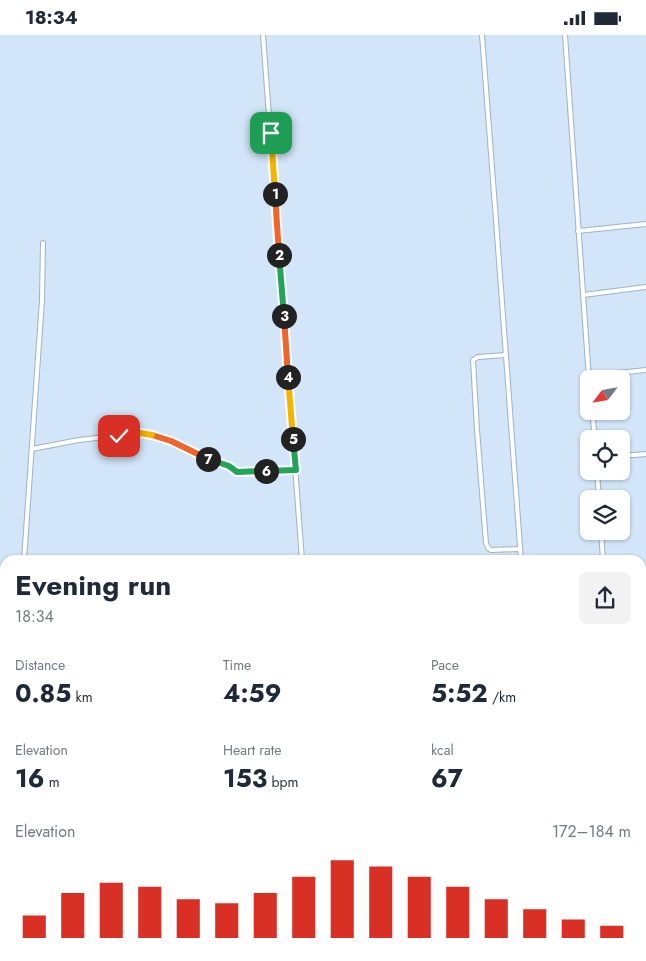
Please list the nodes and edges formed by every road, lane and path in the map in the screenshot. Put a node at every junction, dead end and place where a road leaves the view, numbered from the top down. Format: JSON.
{"nodes":[{"id":1,"x":263,"y":35,"type":"edge"},
{"id":2,"x":482,"y":35,"type":"edge"},
{"id":3,"x":565,"y":35,"type":"edge"},
{"id":4,"x":646,"y":224,"type":"edge"},
{"id":5,"x":578,"y":231,"type":"junction"},
{"id":6,"x":43,"y":243,"type":"dead end"},
{"id":7,"x":646,"y":287,"type":"edge"},
{"id":8,"x":583,"y":295,"type":"junction"},
{"id":9,"x":506,"y":355,"type":"junction"},
{"id":10,"x":588,"y":370,"type":"edge"},
{"id":11,"x":646,"y":371,"type":"edge"},
{"id":12,"x":630,"y":373,"type":"edge"},
{"id":13,"x":32,"y":449,"type":"junction"},
{"id":14,"x":646,"y":454,"type":"edge"},
{"id":15,"x":630,"y":455,"type":"edge"},
{"id":16,"x":296,"y":470,"type":"junction"},
{"id":17,"x":601,"y":540,"type":"edge"},
{"id":18,"x":520,"y":549,"type":"junction"},
{"id":19,"x":24,"y":555,"type":"edge"},
{"id":20,"x":302,"y":555,"type":"edge"},
{"id":21,"x":521,"y":555,"type":"edge"},
{"id":22,"x":602,"y":555,"type":"edge"}],
"edges":[{"from":1,"to":16,"type":"street"},
{"from":2,"to":9,"type":"street"},
{"from":3,"to":5,"type":"street"},
{"from":4,"to":5,"type":"street"},
{"from":5,"to":8,"type":"street"},
{"from":6,"to":13,"type":"street"},
{"from":7,"to":8,"type":"street"},
{"from":8,"to":10,"type":"street"},
{"from":9,"to":18,"type":"street"},
{"from":9,"to":18,"type":"street"},
{"from":11,"to":12,"type":"street"},
{"from":13,"to":16,"type":"street"},
{"from":13,"to":19,"type":"street"},
{"from":14,"to":15,"type":"street"},
{"from":16,"to":20,"type":"street"},
{"from":17,"to":22,"type":"street"},
{"from":18,"to":21,"type":"street"}]}
